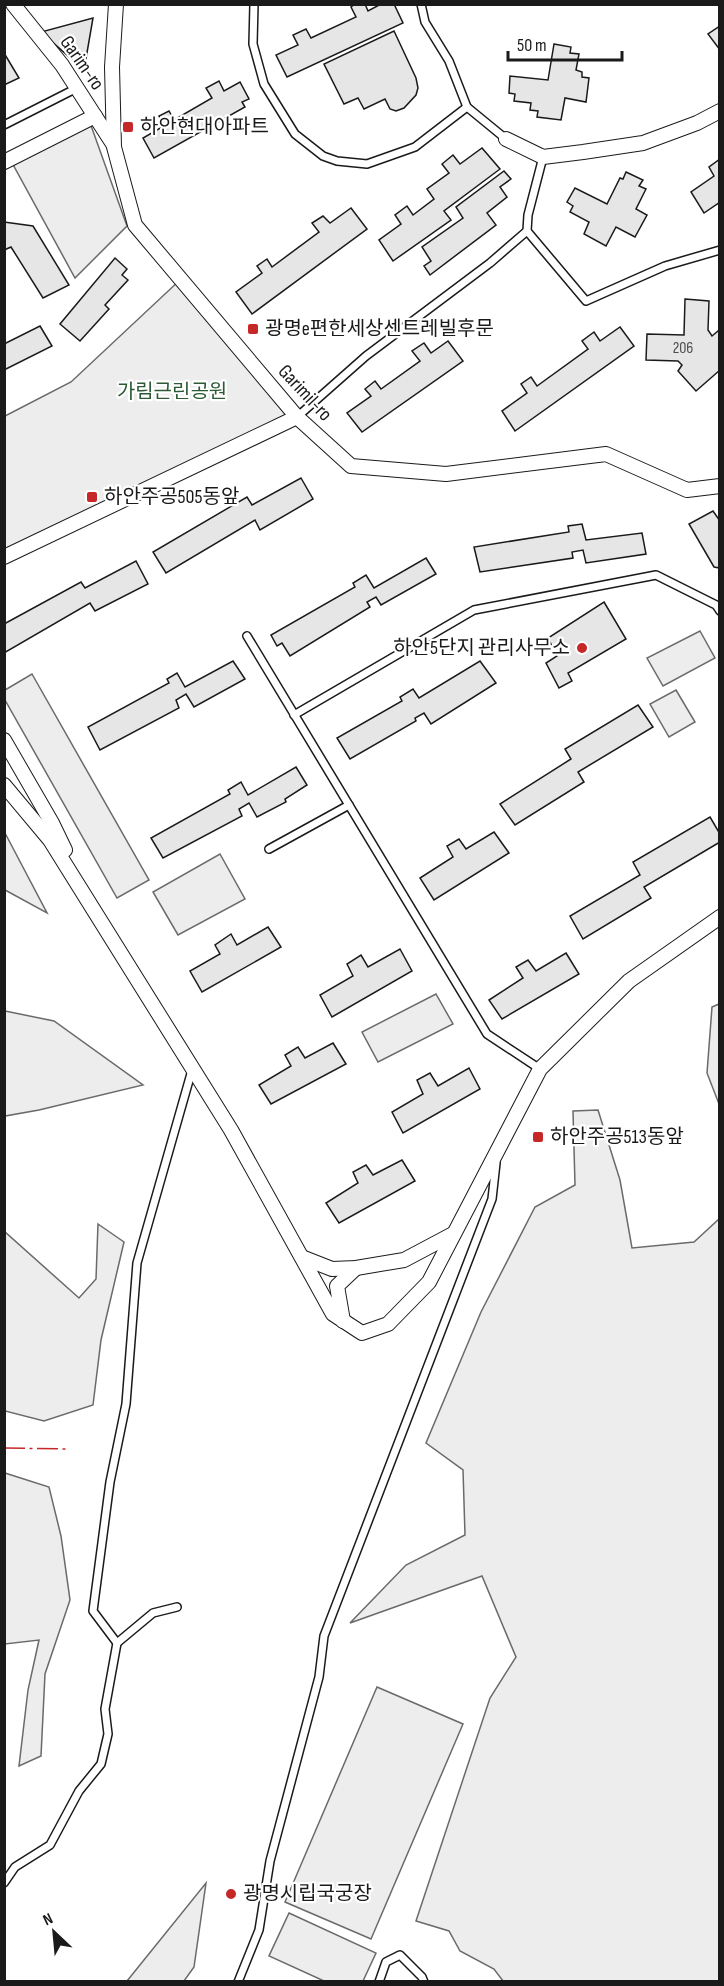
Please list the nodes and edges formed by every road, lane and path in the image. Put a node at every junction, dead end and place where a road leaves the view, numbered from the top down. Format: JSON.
{"nodes":[{"id":1,"x":14,"y":4,"type":"edge"},
{"id":2,"x":116,"y":4,"type":"edge"},
{"id":3,"x":254,"y":4,"type":"edge"},
{"id":4,"x":421,"y":4,"type":"edge"},
{"id":5,"x":77,"y":88,"type":"junction"},
{"id":6,"x":466,"y":107,"type":"junction"},
{"id":7,"x":720,"y":111,"type":"edge"},
{"id":8,"x":95,"y":117,"type":"junction"},
{"id":9,"x":4,"y":125,"type":"edge"},
{"id":10,"x":506,"y":139,"type":"joint"},
{"id":11,"x":114,"y":147,"type":"junction"},
{"id":12,"x":543,"y":157,"type":"junction"},
{"id":13,"x":4,"y":162,"type":"edge"},
{"id":14,"x":527,"y":231,"type":"junction"},
{"id":15,"x":720,"y":250,"type":"edge"},
{"id":16,"x":297,"y":417,"type":"junction"},
{"id":17,"x":720,"y":486,"type":"edge"},
{"id":18,"x":4,"y":557,"type":"edge"},
{"id":19,"x":720,"y":611,"type":"edge"},
{"id":20,"x":247,"y":636,"type":"dead end"},
{"id":21,"x":294,"y":715,"type":"junction"},
{"id":22,"x":4,"y":740,"type":"edge"},
{"id":23,"x":4,"y":785,"type":"edge"},
{"id":24,"x":349,"y":805,"type":"junction"},
{"id":25,"x":269,"y":849,"type":"dead end"},
{"id":26,"x":88,"y":902,"type":"junction"},
{"id":27,"x":720,"y":917,"type":"edge"},
{"id":28,"x":192,"y":1067,"type":"junction"},
{"id":29,"x":540,"y":1069,"type":"junction"},
{"id":30,"x":496,"y":1151,"type":"junction"},
{"id":31,"x":453,"y":1234,"type":"junction"},
{"id":32,"x":304,"y":1258,"type":"junction"},
{"id":33,"x":356,"y":1268,"type":"junction"},
{"id":34,"x":343,"y":1321,"type":"junction"},
{"id":35,"x":177,"y":1607,"type":"dead end"},
{"id":36,"x":117,"y":1643,"type":"junction"},
{"id":37,"x":4,"y":1883,"type":"edge"},
{"id":38,"x":238,"y":1982,"type":"edge"},
{"id":39,"x":379,"y":1982,"type":"edge"},
{"id":40,"x":424,"y":1982,"type":"edge"}],
"edges":[{"from":1,"to":5,"type":"street","name":"Garim-ro"},
{"from":2,"to":11,"type":"street","name":"Garimil-ro"},
{"from":3,"to":6,"type":"lane"},
{"from":4,"to":6,"type":"lane"},
{"from":5,"to":8,"type":"street","name":"Garim-ro"},
{"from":5,"to":9,"type":"lane"},
{"from":6,"to":10,"type":"lane"},
{"from":7,"to":12,"type":"street"},
{"from":8,"to":11,"type":"street","name":"Garim-ro"},
{"from":8,"to":13,"type":"street"},
{"from":10,"to":12,"type":"street"},
{"from":11,"to":16,"type":"street","name":"Garimil-ro"},
{"from":12,"to":14,"type":"lane"},
{"from":14,"to":15,"type":"lane"},
{"from":14,"to":16,"type":"lane"},
{"from":16,"to":17,"type":"street","name":"Garimil-ro"},
{"from":16,"to":18,"type":"street"},
{"from":19,"to":21,"type":"lane"},
{"from":20,"to":21,"type":"lane"},
{"from":21,"to":24,"type":"lane"},
{"from":22,"to":26,"type":"street"},
{"from":23,"to":26,"type":"street"},
{"from":24,"to":25,"type":"lane"},
{"from":24,"to":29,"type":"lane"},
{"from":26,"to":28,"type":"street"},
{"from":27,"to":29,"type":"street"},
{"from":28,"to":32,"type":"street"},
{"from":28,"to":36,"type":"lane"},
{"from":29,"to":30,"type":"street"},
{"from":30,"to":31,"type":"street"},
{"from":30,"to":38,"type":"lane"},
{"from":31,"to":33,"type":"street"},
{"from":31,"to":34,"type":"street"},
{"from":32,"to":33,"type":"street"},
{"from":32,"to":34,"type":"street"},
{"from":33,"to":34,"type":"street"},
{"from":35,"to":36,"type":"lane"},
{"from":36,"to":37,"type":"lane"},
{"from":39,"to":40,"type":"lane"}]}
